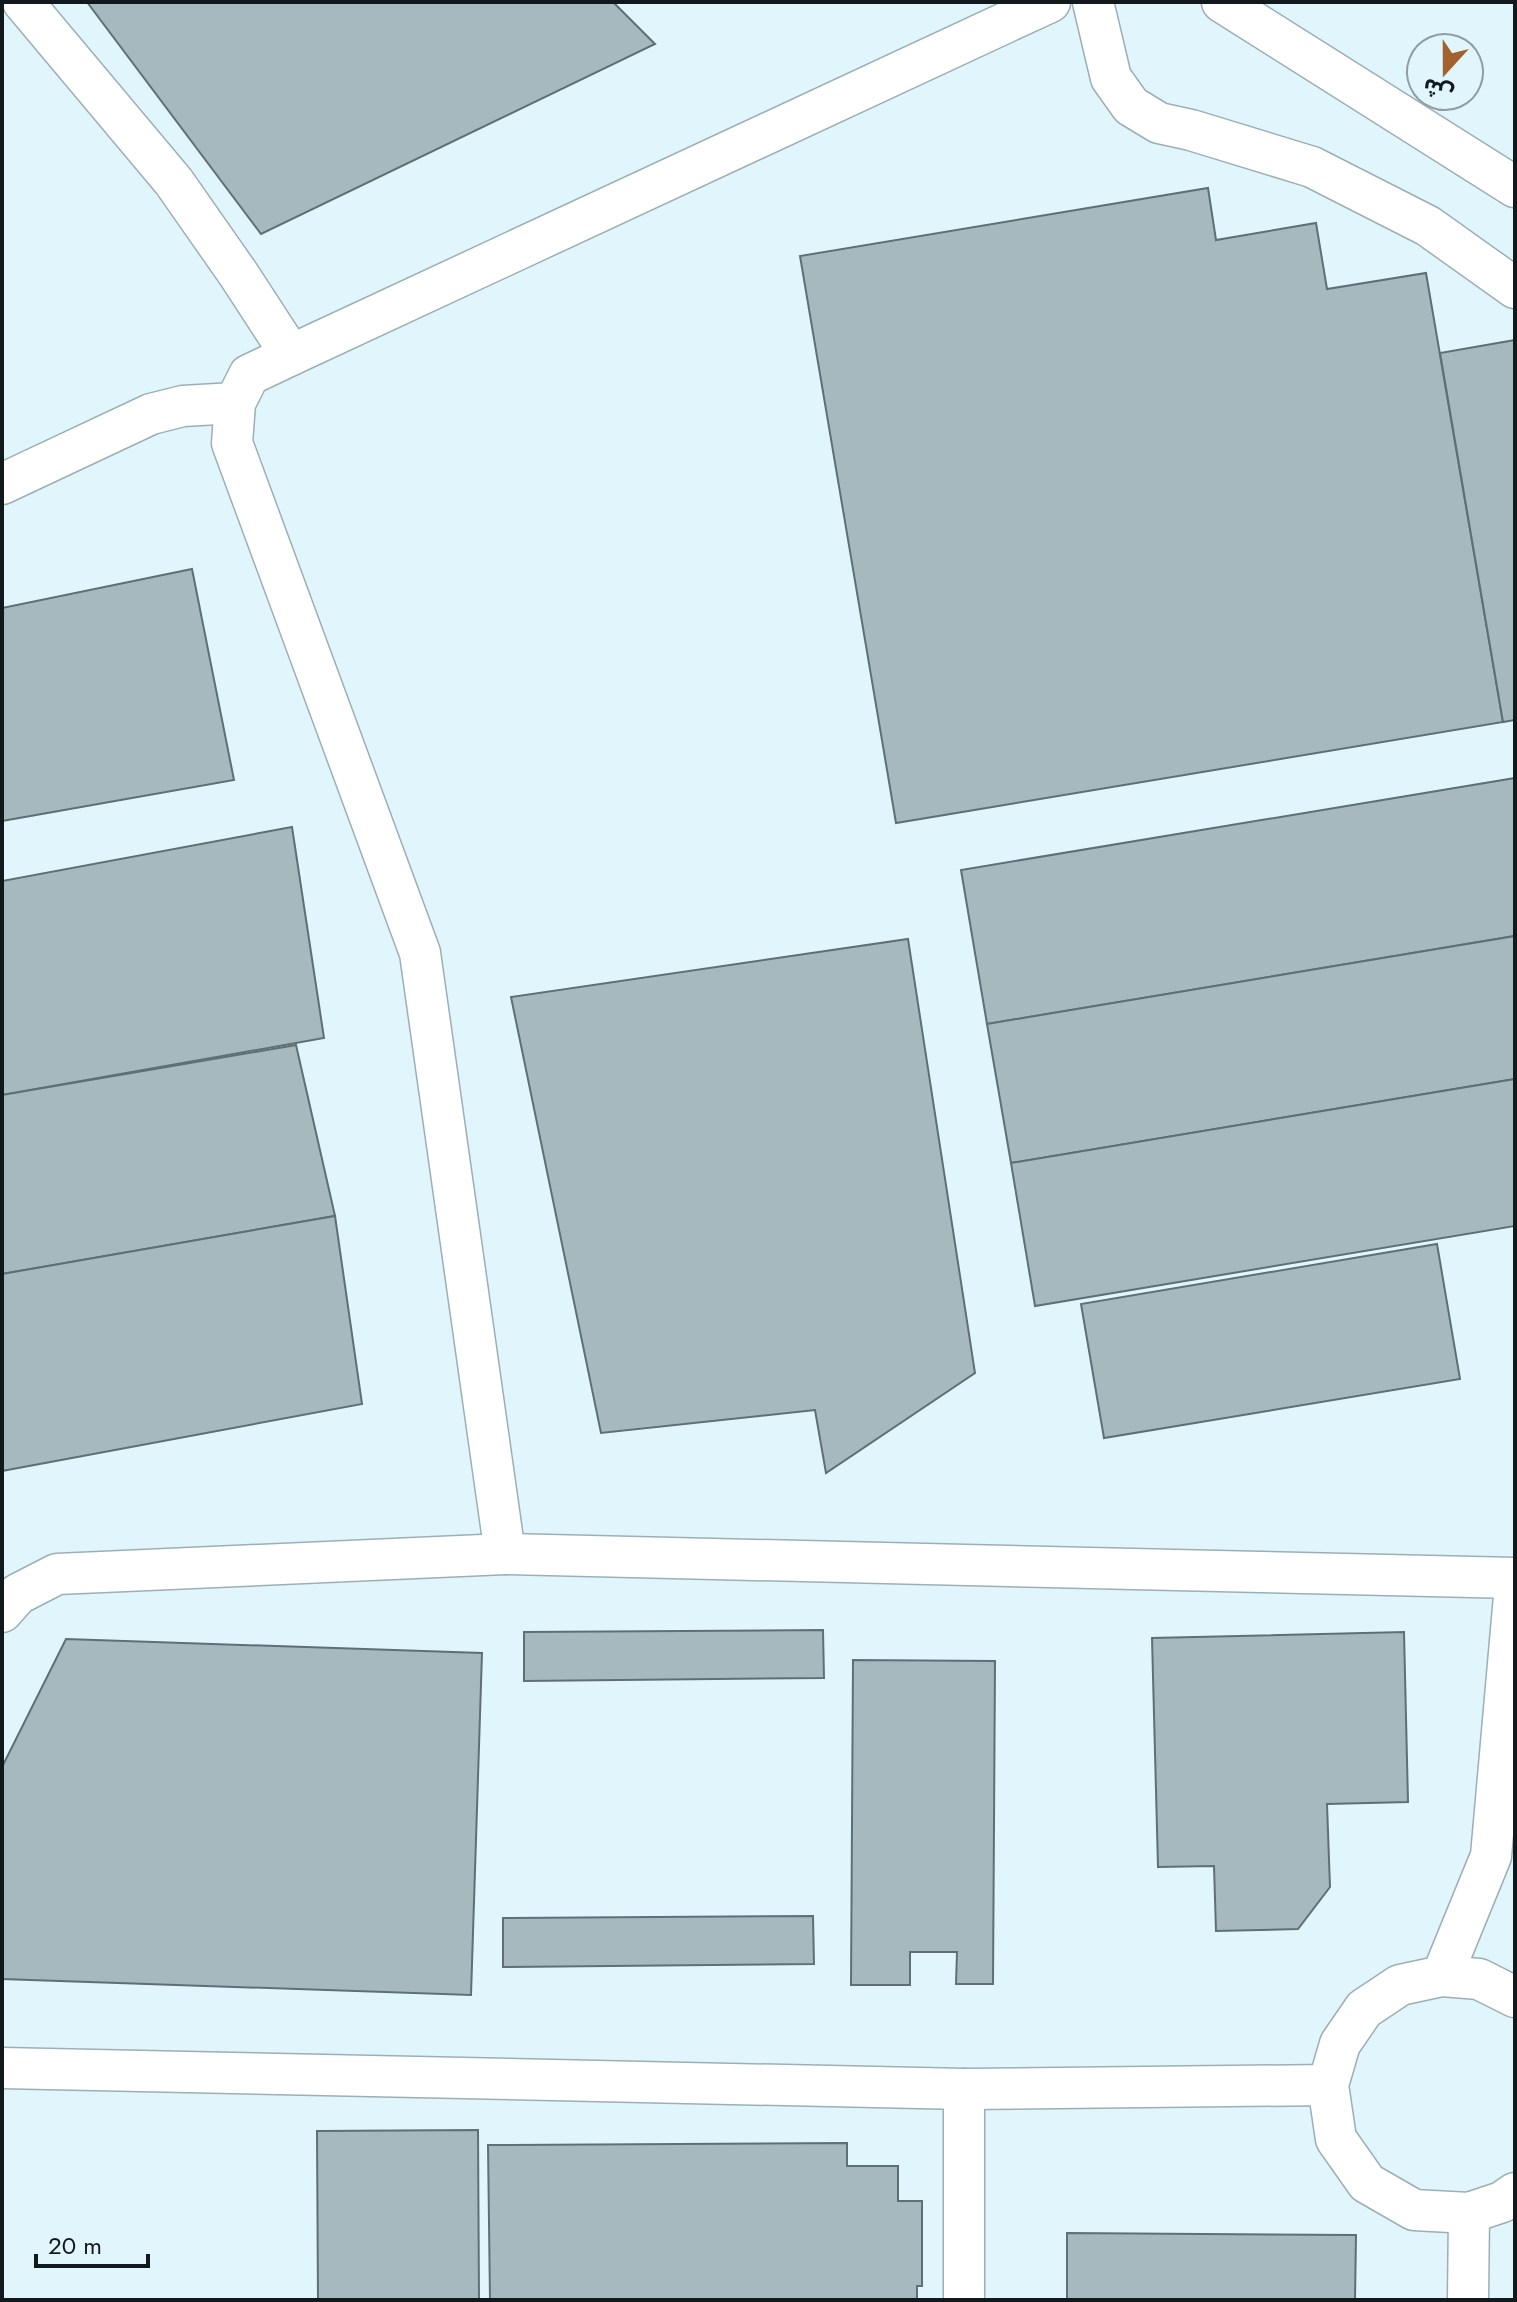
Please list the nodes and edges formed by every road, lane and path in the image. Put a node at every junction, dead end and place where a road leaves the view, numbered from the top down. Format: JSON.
{"nodes":[{"id":1,"x":23,"y":2,"type":"edge"},
{"id":2,"x":1050,"y":2,"type":"edge"},
{"id":3,"x":1093,"y":2,"type":"edge"},
{"id":4,"x":1222,"y":2,"type":"edge"},
{"id":5,"x":1515,"y":187,"type":"edge"},
{"id":6,"x":1515,"y":288,"type":"edge"},
{"id":7,"x":291,"y":355,"type":"junction"},
{"id":8,"x":235,"y":403,"type":"junction"},
{"id":9,"x":2,"y":484,"type":"edge"},
{"id":10,"x":505,"y":1554,"type":"junction"},
{"id":11,"x":1515,"y":1578,"type":"edge"},
{"id":12,"x":1515,"y":1585,"type":"edge"},
{"id":13,"x":2,"y":1612,"type":"edge"},
{"id":14,"x":1442,"y":1976,"type":"junction"},
{"id":15,"x":1515,"y":1997,"type":"edge"},
{"id":16,"x":2,"y":2068,"type":"edge"},
{"id":17,"x":1328,"y":2085,"type":"junction"},
{"id":18,"x":964,"y":2089,"type":"junction"},
{"id":19,"x":1515,"y":2193,"type":"edge"},
{"id":20,"x":1469,"y":2213,"type":"junction"},
{"id":21,"x":964,"y":2300,"type":"edge"},
{"id":22,"x":1468,"y":2300,"type":"edge"}],
"edges":[{"from":1,"to":7,"type":"street"},
{"from":2,"to":7,"type":"street"},
{"from":3,"to":6,"type":"street"},
{"from":4,"to":5,"type":"street"},
{"from":7,"to":8,"type":"street"},
{"from":8,"to":9,"type":"street"},
{"from":8,"to":10,"type":"street"},
{"from":10,"to":11,"type":"street"},
{"from":10,"to":13,"type":"street"},
{"from":12,"to":14,"type":"street"},
{"from":14,"to":15,"type":"street"},
{"from":14,"to":17,"type":"street"},
{"from":16,"to":18,"type":"street"},
{"from":17,"to":18,"type":"street"},
{"from":17,"to":20,"type":"street"},
{"from":18,"to":21,"type":"street"},
{"from":19,"to":20,"type":"street"},
{"from":20,"to":22,"type":"street"}]}
